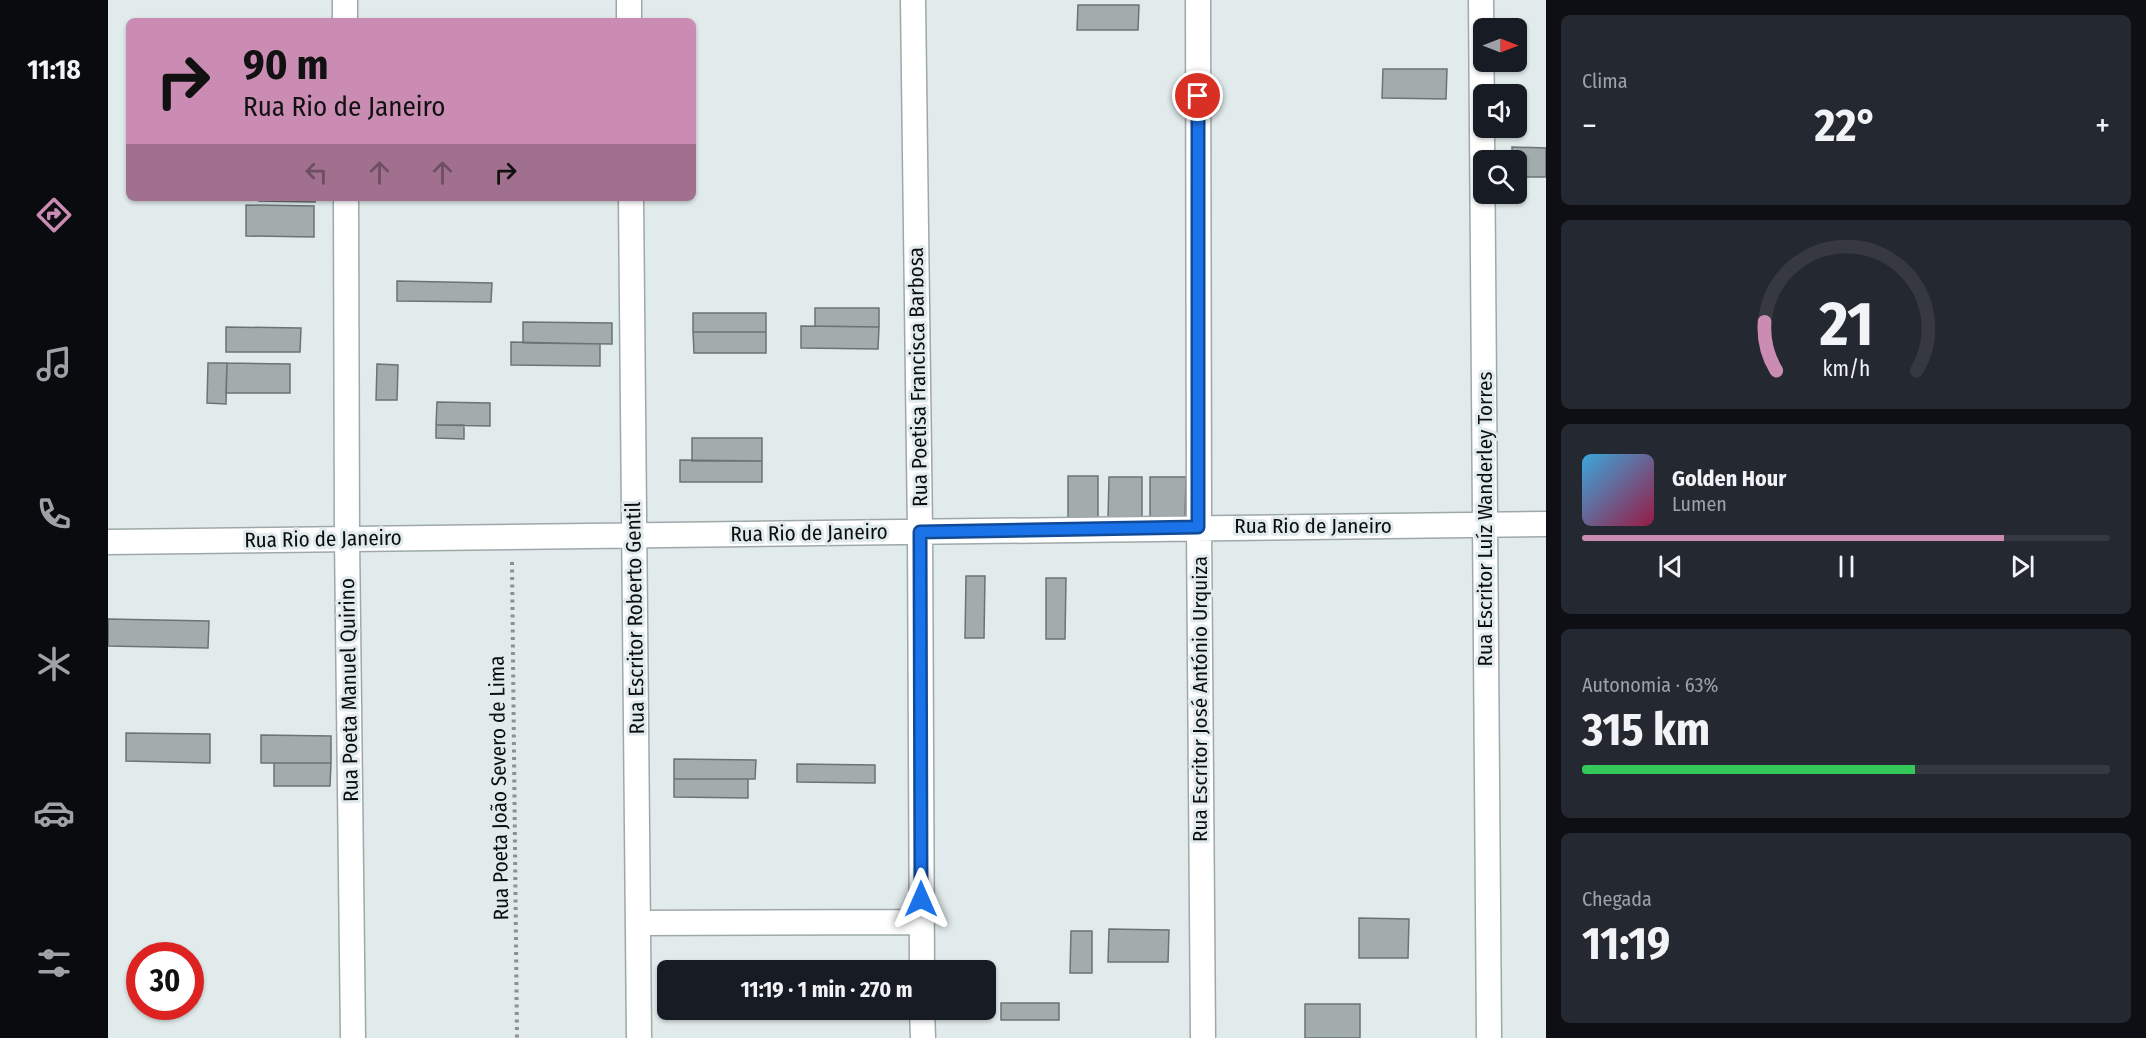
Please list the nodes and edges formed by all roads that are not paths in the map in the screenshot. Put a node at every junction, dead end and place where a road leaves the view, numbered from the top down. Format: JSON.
{"nodes":[{"id":1,"x":345,"y":0,"type":"edge"},
{"id":2,"x":629,"y":0,"type":"edge"},
{"id":3,"x":913,"y":0,"type":"edge"},
{"id":4,"x":1198,"y":0,"type":"edge"},
{"id":5,"x":1482,"y":0,"type":"edge"},
{"id":6,"x":345,"y":18,"type":"edge"},
{"id":7,"x":629,"y":18,"type":"edge"},
{"id":8,"x":346,"y":201,"type":"edge"},
{"id":9,"x":631,"y":201,"type":"edge"},
{"id":10,"x":1546,"y":524,"type":"edge"},
{"id":11,"x":1485,"y":525,"type":"junction"},
{"id":12,"x":1198,"y":527,"type":"junction"},
{"id":13,"x":920,"y":532,"type":"junction"},
{"id":14,"x":633,"y":536,"type":"junction"},
{"id":15,"x":347,"y":538,"type":"junction"},
{"id":16,"x":108,"y":542,"type":"edge"},
{"id":17,"x":638,"y":922,"type":"junction"},
{"id":18,"x":921,"y":922,"type":"junction"},
{"id":19,"x":922,"y":960,"type":"edge"},
{"id":20,"x":922,"y":1020,"type":"edge"},
{"id":21,"x":353,"y":1038,"type":"edge"},
{"id":22,"x":639,"y":1038,"type":"edge"},
{"id":23,"x":923,"y":1038,"type":"edge"},
{"id":24,"x":1203,"y":1038,"type":"edge"},
{"id":25,"x":1489,"y":1038,"type":"edge"}],
"edges":[{"from":1,"to":6,"type":"street"},
{"from":2,"to":7,"type":"street"},
{"from":3,"to":13,"type":"street","name":"Rua Poetisa Francisca Barbosa"},
{"from":4,"to":12,"type":"street","name":"Rua Escritor José António Urquiza"},
{"from":5,"to":11,"type":"street","name":"Rua Escritor Luíz Wanderley Torres"},
{"from":8,"to":15,"type":"street","name":"Rua Poeta Manuel Quirino"},
{"from":9,"to":14,"type":"street","name":"Rua Escritor Roberto Gentil"},
{"from":10,"to":11,"type":"street","name":"Rua Rio de Janeiro"},
{"from":11,"to":12,"type":"street","name":"Rua Rio de Janeiro"},
{"from":11,"to":25,"type":"street","name":"Rua Escritor Luíz Wanderley Torres"},
{"from":12,"to":13,"type":"street","name":"Rua Rio de Janeiro"},
{"from":12,"to":24,"type":"street","name":"Rua Escritor José António Urquiza"},
{"from":13,"to":14,"type":"street","name":"Rua Rio de Janeiro"},
{"from":13,"to":18,"type":"street","name":"Rua Poetisa Francisca Barbosa"},
{"from":14,"to":15,"type":"street","name":"Rua Rio de Janeiro"},
{"from":14,"to":17,"type":"street","name":"Rua Escritor Roberto Gentil"},
{"from":15,"to":16,"type":"street","name":"Rua Rio de Janeiro"},
{"from":15,"to":21,"type":"street","name":"Rua Poeta Manuel Quirino"},
{"from":17,"to":18,"type":"street"},
{"from":17,"to":22,"type":"street","name":"Rua Escritor Roberto Gentil"},
{"from":18,"to":19,"type":"street","name":"Rua Poetisa Francisca Barbosa"},
{"from":20,"to":23,"type":"street"}]}
